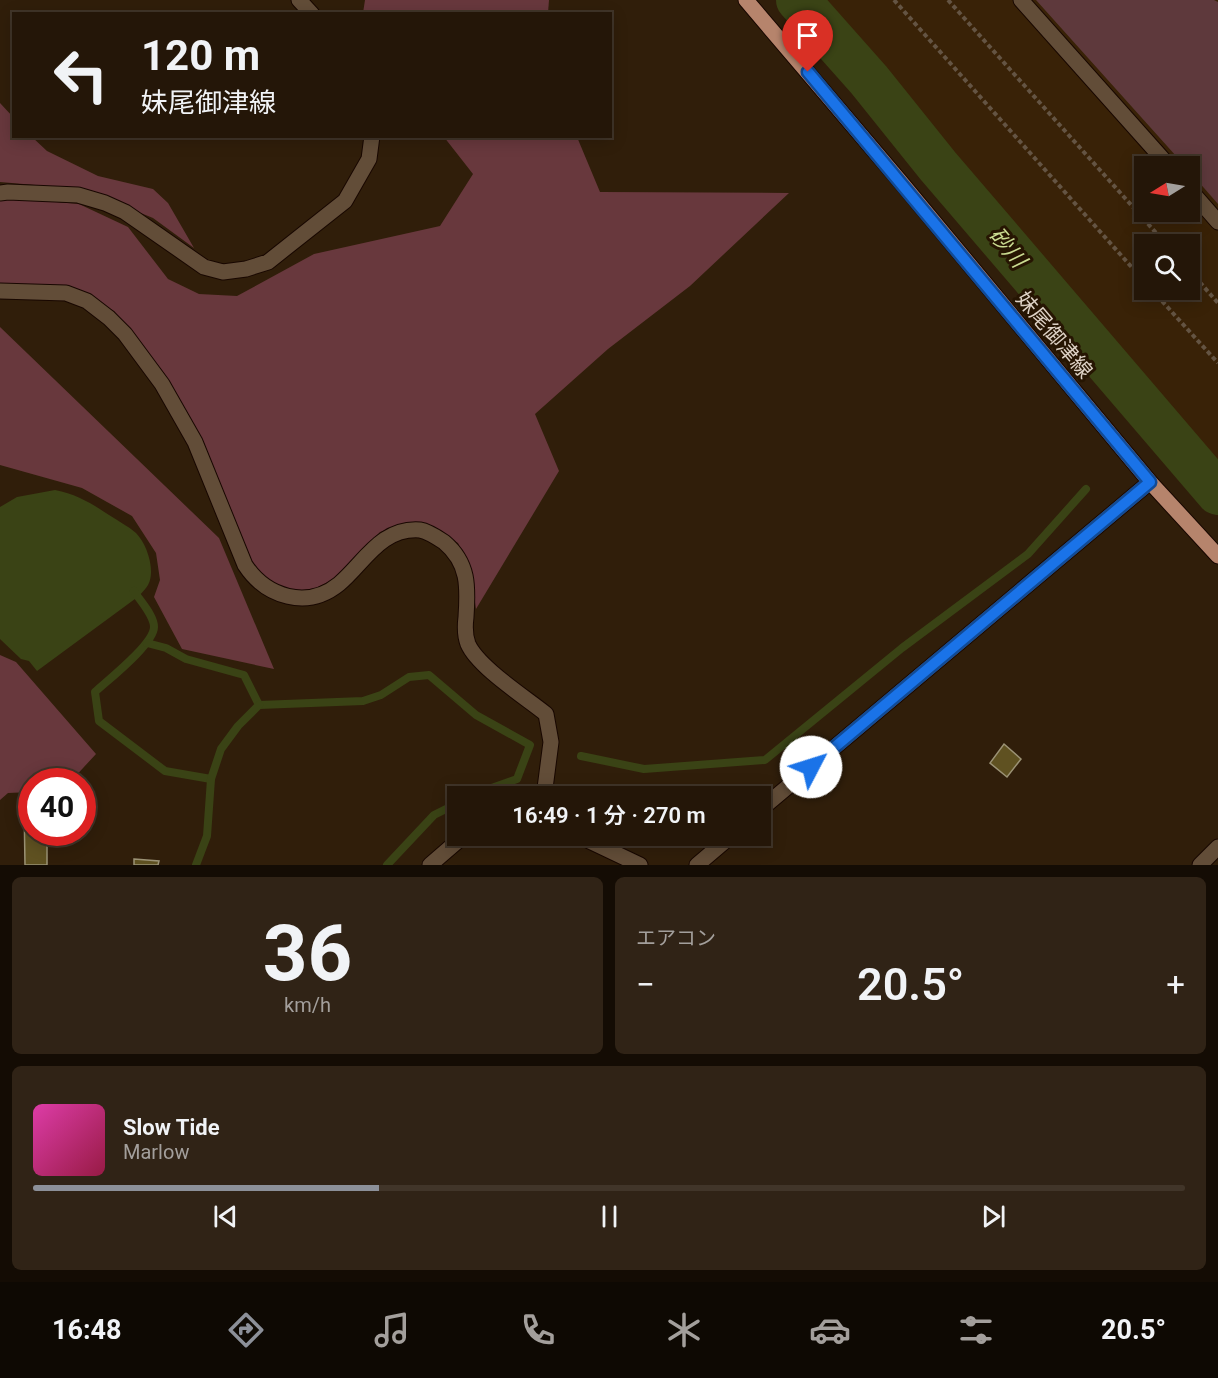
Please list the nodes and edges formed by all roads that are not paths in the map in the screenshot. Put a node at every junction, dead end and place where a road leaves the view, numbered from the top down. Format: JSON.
{"nodes":[{"id":1,"x":299,"y":0,"type":"edge"},
{"id":2,"x":746,"y":0,"type":"edge"},
{"id":3,"x":1021,"y":0,"type":"edge"},
{"id":4,"x":310,"y":12,"type":"edge"},
{"id":5,"x":372,"y":138,"type":"edge"},
{"id":6,"x":1159,"y":156,"type":"edge"},
{"id":7,"x":0,"y":193,"type":"edge"},
{"id":8,"x":1200,"y":201,"type":"edge"},
{"id":9,"x":1218,"y":222,"type":"edge"},
{"id":10,"x":0,"y":291,"type":"edge"},
{"id":11,"x":1150,"y":482,"type":"junction"},
{"id":12,"x":1218,"y":556,"type":"edge"},
{"id":13,"x":545,"y":786,"type":"edge"},
{"id":14,"x":771,"y":801,"type":"edge"},
{"id":15,"x":452,"y":846,"type":"edge"},
{"id":16,"x":600,"y":846,"type":"edge"},
{"id":17,"x":719,"y":846,"type":"edge"},
{"id":18,"x":1218,"y":847,"type":"edge"},
{"id":19,"x":430,"y":865,"type":"edge"},
{"id":20,"x":640,"y":865,"type":"edge"},
{"id":21,"x":697,"y":865,"type":"edge"},
{"id":22,"x":1200,"y":865,"type":"edge"}],
"edges":[{"from":1,"to":4,"type":"street"},
{"from":2,"to":11,"type":"main road","name":"妹尾御津線"},
{"from":3,"to":6,"type":"street"},
{"from":5,"to":7,"type":"street"},
{"from":8,"to":9,"type":"street"},
{"from":10,"to":13,"type":"street"},
{"from":11,"to":12,"type":"main road","name":"妹尾御津線"},
{"from":11,"to":14,"type":"street"},
{"from":15,"to":19,"type":"street"},
{"from":16,"to":20,"type":"street"},
{"from":17,"to":21,"type":"street"},
{"from":18,"to":22,"type":"street"}]}
